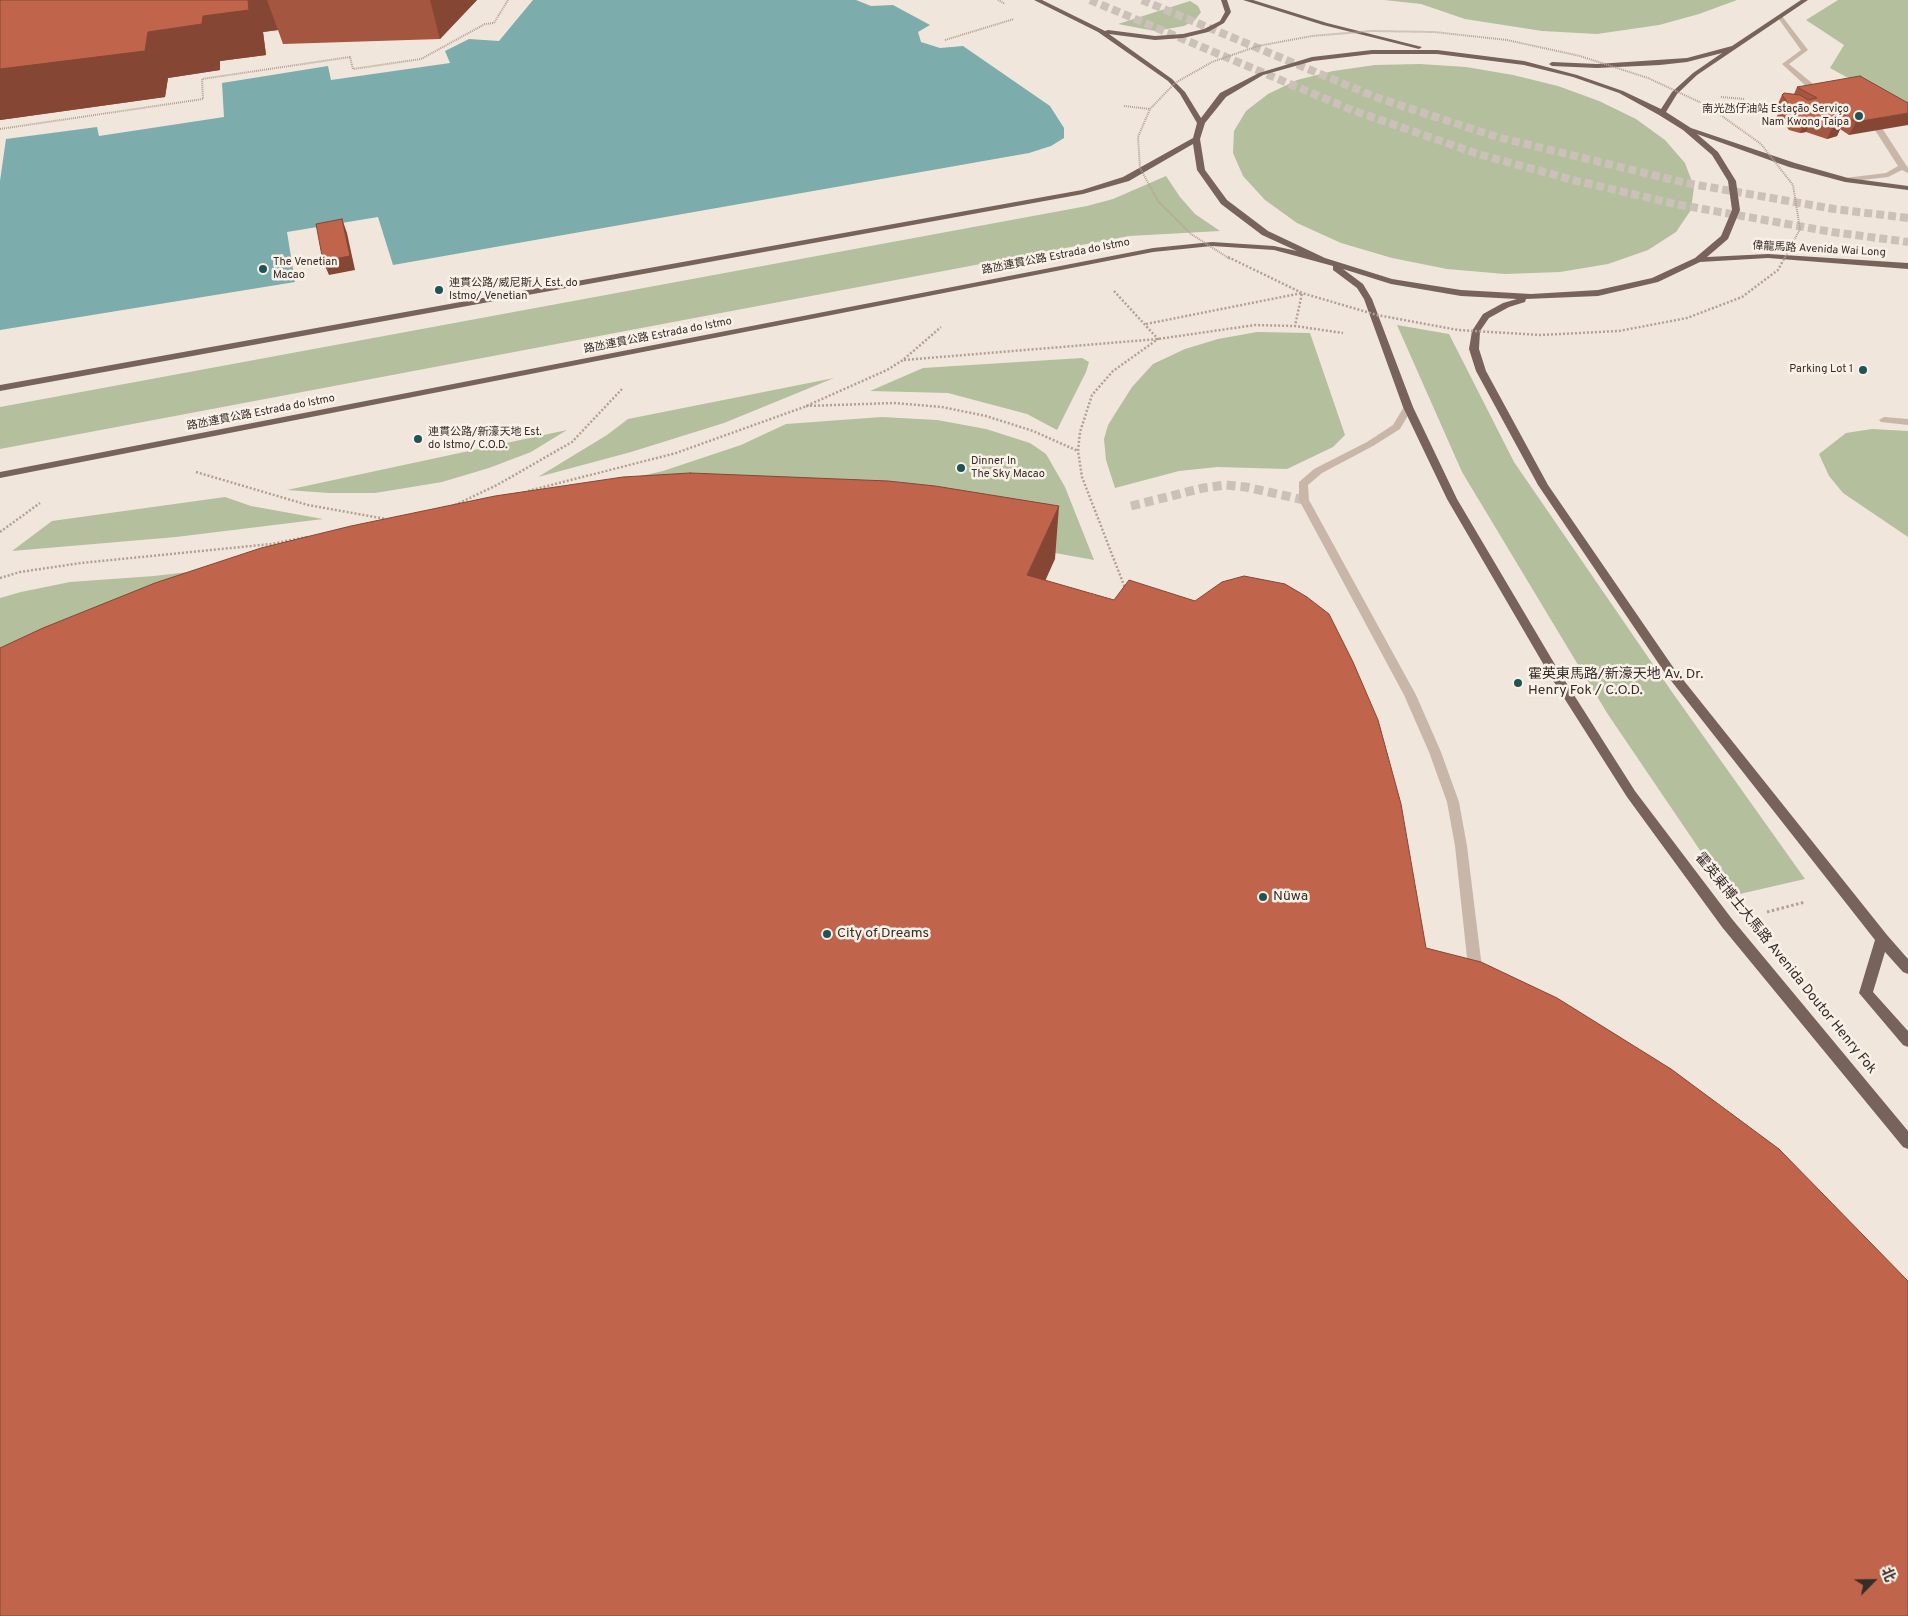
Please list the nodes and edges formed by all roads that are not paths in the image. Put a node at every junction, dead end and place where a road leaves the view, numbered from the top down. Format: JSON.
{"nodes":[{"id":1,"x":1038,"y":0,"type":"edge"},
{"id":2,"x":1224,"y":0,"type":"edge"},
{"id":3,"x":1246,"y":0,"type":"edge"},
{"id":4,"x":1805,"y":0,"type":"edge"},
{"id":5,"x":1780,"y":17,"type":"junction"},
{"id":6,"x":1100,"y":31,"type":"junction"},
{"id":7,"x":1734,"y":48,"type":"junction"},
{"id":8,"x":1438,"y":52,"type":"junction"},
{"id":9,"x":1524,"y":63,"type":"junction"},
{"id":10,"x":1821,"y":95,"type":"edge"},
{"id":11,"x":1662,"y":113,"type":"junction"},
{"id":12,"x":1200,"y":123,"type":"junction"},
{"id":13,"x":1686,"y":128,"type":"junction"},
{"id":14,"x":1879,"y":130,"type":"edge"},
{"id":15,"x":1196,"y":139,"type":"junction"},
{"id":16,"x":1905,"y":169,"type":"edge"},
{"id":17,"x":1848,"y":180,"type":"junction"},
{"id":18,"x":1908,"y":188,"type":"edge"},
{"id":19,"x":1698,"y":260,"type":"junction"},
{"id":20,"x":1325,"y":261,"type":"junction"},
{"id":21,"x":1908,"y":266,"type":"edge"},
{"id":22,"x":1531,"y":297,"type":"junction"},
{"id":23,"x":0,"y":388,"type":"edge"},
{"id":24,"x":1408,"y":407,"type":"junction"},
{"id":25,"x":1884,"y":420,"type":"dead end"},
{"id":26,"x":1908,"y":422,"type":"edge"},
{"id":27,"x":0,"y":475,"type":"edge"},
{"id":28,"x":1882,"y":939,"type":"junction"},
{"id":29,"x":1908,"y":968,"type":"edge"},
{"id":30,"x":1479,"y":993,"type":"edge"},
{"id":31,"x":1908,"y":1041,"type":"edge"},
{"id":32,"x":1908,"y":1142,"type":"edge"}],
"edges":[{"from":1,"to":6,"type":"main road"},
{"from":2,"to":6,"type":"main road"},
{"from":3,"to":8,"type":"main road"},
{"from":4,"to":5,"type":"main road"},
{"from":5,"to":7,"type":"main road"},
{"from":5,"to":10,"type":"lane"},
{"from":6,"to":12,"type":"main road"},
{"from":7,"to":9,"type":"main road"},
{"from":7,"to":11,"type":"main road"},
{"from":8,"to":9,"type":"main road"},
{"from":8,"to":12,"type":"main road"},
{"from":9,"to":11,"type":"main road"},
{"from":11,"to":13,"type":"main road"},
{"from":12,"to":15,"type":"main road"},
{"from":13,"to":17,"type":"main road"},
{"from":13,"to":19,"type":"main road"},
{"from":14,"to":16,"type":"lane"},
{"from":15,"to":20,"type":"main road"},
{"from":15,"to":23,"type":"main road"},
{"from":16,"to":17,"type":"lane"},
{"from":17,"to":18,"type":"main road"},
{"from":19,"to":21,"type":"main road","name":"偉龍馬路 Avenida Wai Long"},
{"from":19,"to":22,"type":"main road"},
{"from":20,"to":22,"type":"main road"},
{"from":20,"to":24,"type":"main road","name":"霍英東博士大馬路 Avenida Doutor Henry Fok"},
{"from":20,"to":27,"type":"main road","name":"路氹連貫公路 Estrada do Istmo"},
{"from":22,"to":28,"type":"main road"},
{"from":24,"to":30,"type":"lane"},
{"from":24,"to":32,"type":"main road","name":"霍英東博士大馬路 Avenida Doutor Henry Fok"},
{"from":25,"to":26,"type":"lane"},
{"from":28,"to":29,"type":"main road"},
{"from":28,"to":31,"type":"main road"}]}
